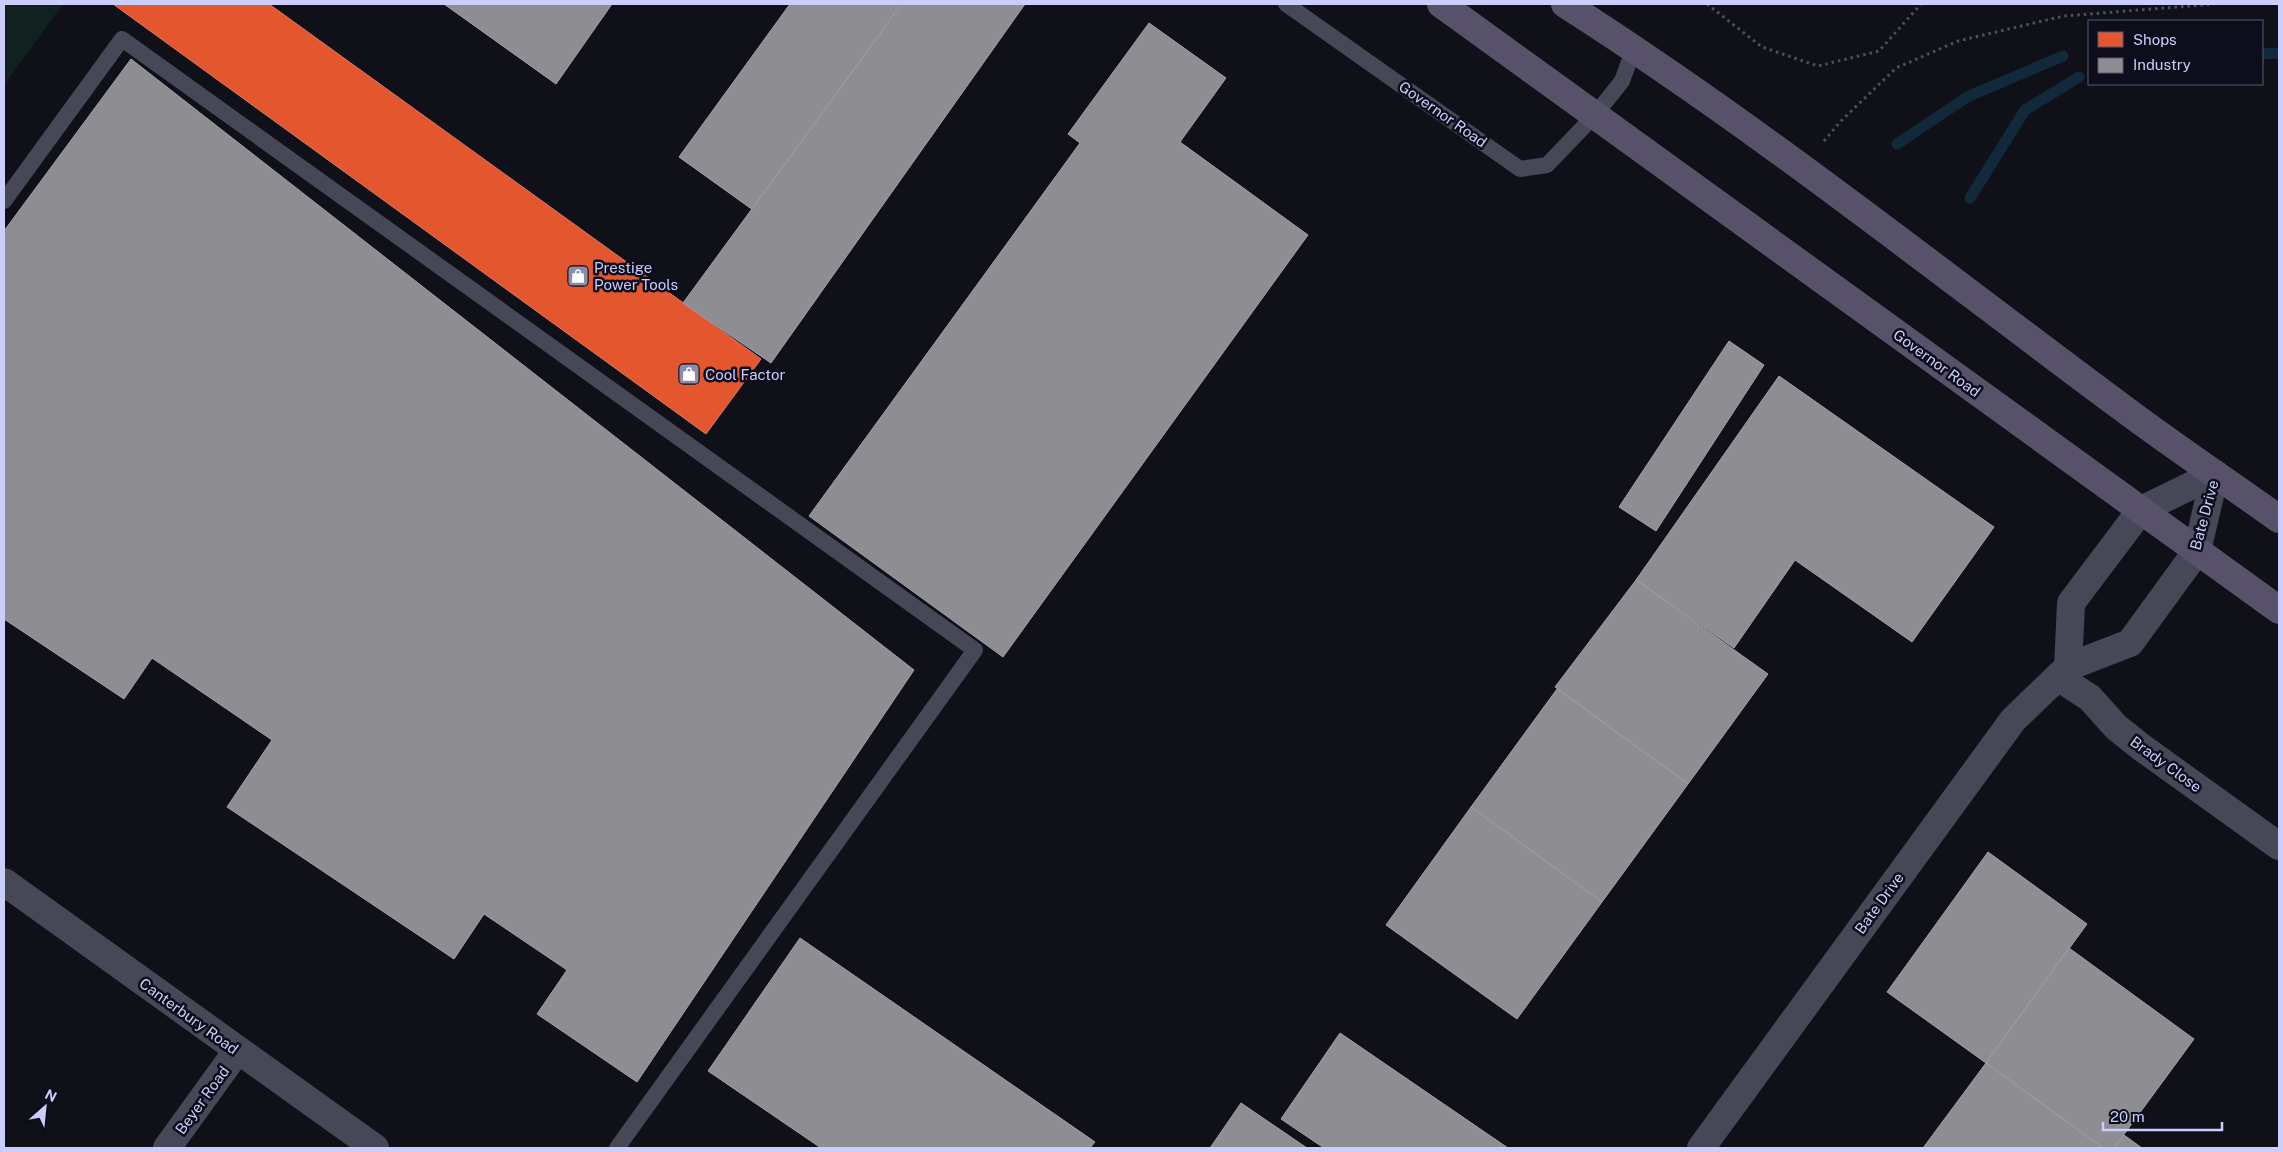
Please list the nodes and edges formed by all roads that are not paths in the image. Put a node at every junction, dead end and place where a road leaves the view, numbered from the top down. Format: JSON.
{"nodes":[{"id":1,"x":1286,"y":4,"type":"edge"},
{"id":2,"x":1441,"y":4,"type":"edge"},
{"id":3,"x":1566,"y":4,"type":"edge"},
{"id":4,"x":1634,"y":48,"type":"junction"},
{"id":5,"x":1595,"y":115,"type":"junction"},
{"id":6,"x":4,"y":201,"type":"edge"},
{"id":7,"x":2215,"y":474,"type":"junction"},
{"id":8,"x":2141,"y":510,"type":"junction"},
{"id":9,"x":2279,"y":519,"type":"edge"},
{"id":10,"x":2198,"y":551,"type":"junction"},
{"id":11,"x":2279,"y":610,"type":"edge"},
{"id":12,"x":2063,"y":672,"type":"junction"},
{"id":13,"x":2279,"y":846,"type":"edge"},
{"id":14,"x":4,"y":882,"type":"edge"},
{"id":15,"x":237,"y":1051,"type":"junction"},
{"id":16,"x":167,"y":1148,"type":"edge"},
{"id":17,"x":375,"y":1148,"type":"edge"},
{"id":18,"x":617,"y":1148,"type":"edge"},
{"id":19,"x":1701,"y":1148,"type":"edge"}],
"edges":[{"from":1,"to":5,"type":"lane","name":"Governor Road"},
{"from":2,"to":5,"type":"main road","name":"Governor Road"},
{"from":3,"to":4,"type":"main road"},
{"from":4,"to":5,"type":"lane","name":"Governor Road"},
{"from":4,"to":7,"type":"main road"},
{"from":5,"to":8,"type":"main road","name":"Governor Road"},
{"from":6,"to":18,"type":"lane"},
{"from":7,"to":8,"type":"street","name":"Bate Drive"},
{"from":7,"to":9,"type":"main road"},
{"from":7,"to":10,"type":"street","name":"Bate Drive"},
{"from":8,"to":10,"type":"main road","name":"Governor Road"},
{"from":8,"to":12,"type":"street","name":"Bate Drive"},
{"from":10,"to":11,"type":"main road","name":"Governor Road"},
{"from":10,"to":12,"type":"street","name":"Bate Drive"},
{"from":12,"to":13,"type":"street","name":"Brady Close"},
{"from":12,"to":19,"type":"street","name":"Bate Drive"},
{"from":14,"to":15,"type":"street","name":"Canterbury Road"},
{"from":15,"to":16,"type":"street","name":"Beyer Road"},
{"from":15,"to":17,"type":"street","name":"Canterbury Road"}]}
